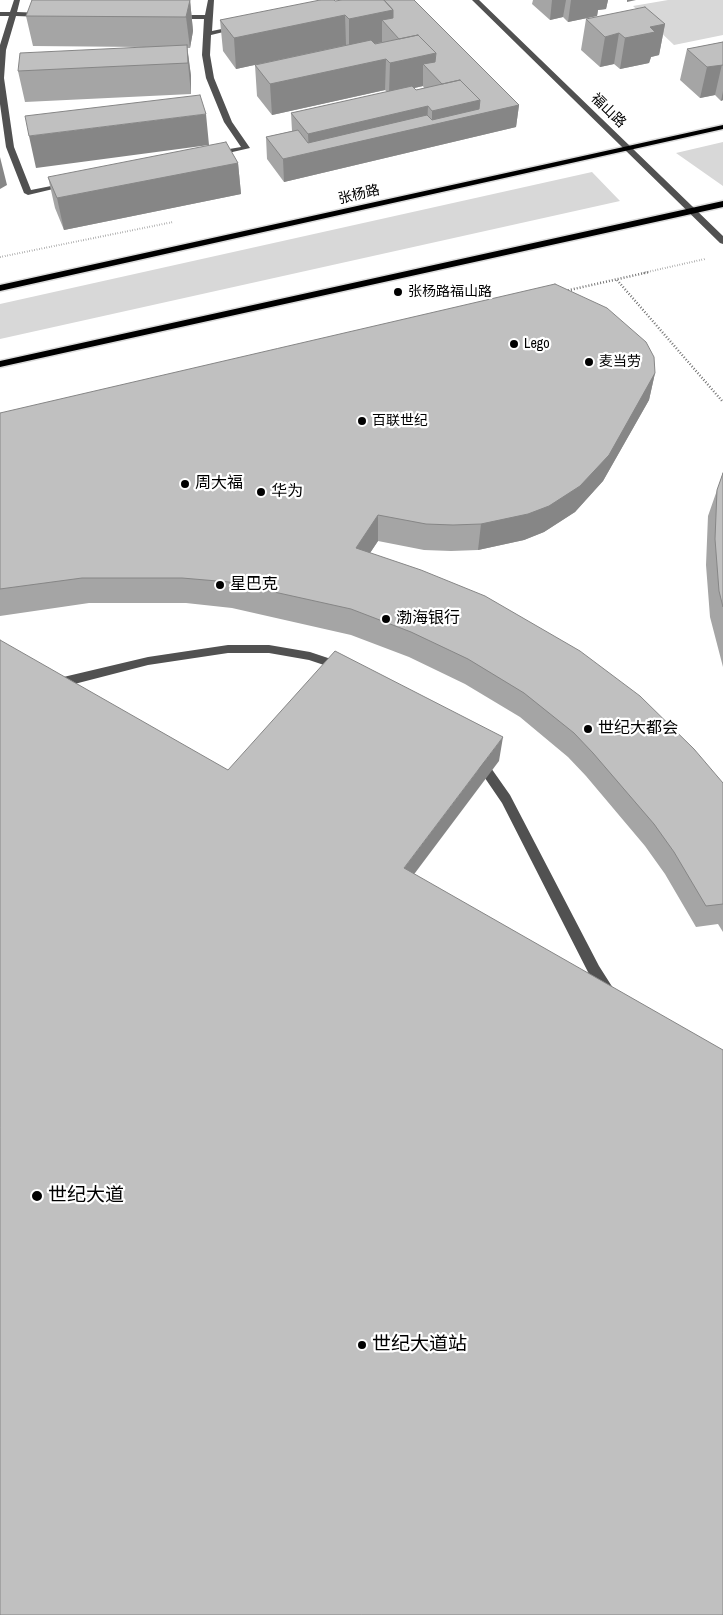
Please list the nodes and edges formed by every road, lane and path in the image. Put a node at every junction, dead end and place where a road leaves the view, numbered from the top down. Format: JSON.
{"nodes":[{"id":1,"x":17,"y":0,"type":"edge"},
{"id":2,"x":211,"y":0,"type":"edge"},
{"id":3,"x":475,"y":0,"type":"edge"},
{"id":4,"x":0,"y":14,"type":"edge"},
{"id":5,"x":12,"y":15,"type":"junction"},
{"id":6,"x":51,"y":15,"type":"edge"},
{"id":7,"x":169,"y":17,"type":"edge"},
{"id":8,"x":208,"y":17,"type":"junction"},
{"id":9,"x":247,"y":26,"type":"edge"},
{"id":10,"x":208,"y":34,"type":"junction"},
{"id":11,"x":723,"y":127,"type":"edge"},
{"id":12,"x":627,"y":149,"type":"junction"},
{"id":13,"x":208,"y":156,"type":"edge"},
{"id":14,"x":76,"y":183,"type":"edge"},
{"id":15,"x":723,"y":204,"type":"edge"},
{"id":16,"x":693,"y":211,"type":"junction"},
{"id":17,"x":723,"y":241,"type":"edge"},
{"id":18,"x":706,"y":260,"type":"dead end"},
{"id":19,"x":617,"y":280,"type":"junction"},
{"id":20,"x":0,"y":288,"type":"edge"},
{"id":21,"x":559,"y":293,"type":"edge"},
{"id":22,"x":0,"y":364,"type":"edge"},
{"id":23,"x":723,"y":402,"type":"edge"},
{"id":24,"x":350,"y":670,"type":"edge"},
{"id":25,"x":46,"y":687,"type":"edge"},
{"id":26,"x":473,"y":754,"type":"edge"},
{"id":27,"x":614,"y":1003,"type":"edge"}],
"edges":[{"from":1,"to":5,"type":"street"},
{"from":2,"to":8,"type":"street"},
{"from":3,"to":12,"type":"street","name":"福山路"},
{"from":4,"to":5,"type":"street"},
{"from":5,"to":6,"type":"street"},
{"from":5,"to":14,"type":"street"},
{"from":7,"to":8,"type":"street"},
{"from":8,"to":10,"type":"street"},
{"from":9,"to":10,"type":"street"},
{"from":10,"to":13,"type":"street"},
{"from":11,"to":12,"type":"main road","name":"张杨路"},
{"from":12,"to":16,"type":"street","name":"福山路"},
{"from":12,"to":20,"type":"main road","name":"张杨路"},
{"from":15,"to":16,"type":"main road"},
{"from":16,"to":17,"type":"street","name":"福山路"},
{"from":16,"to":22,"type":"main road"},
{"from":18,"to":19,"type":"path"},
{"from":19,"to":21,"type":"path"},
{"from":19,"to":23,"type":"path"},
{"from":24,"to":25,"type":"street"},
{"from":26,"to":27,"type":"street"}]}
